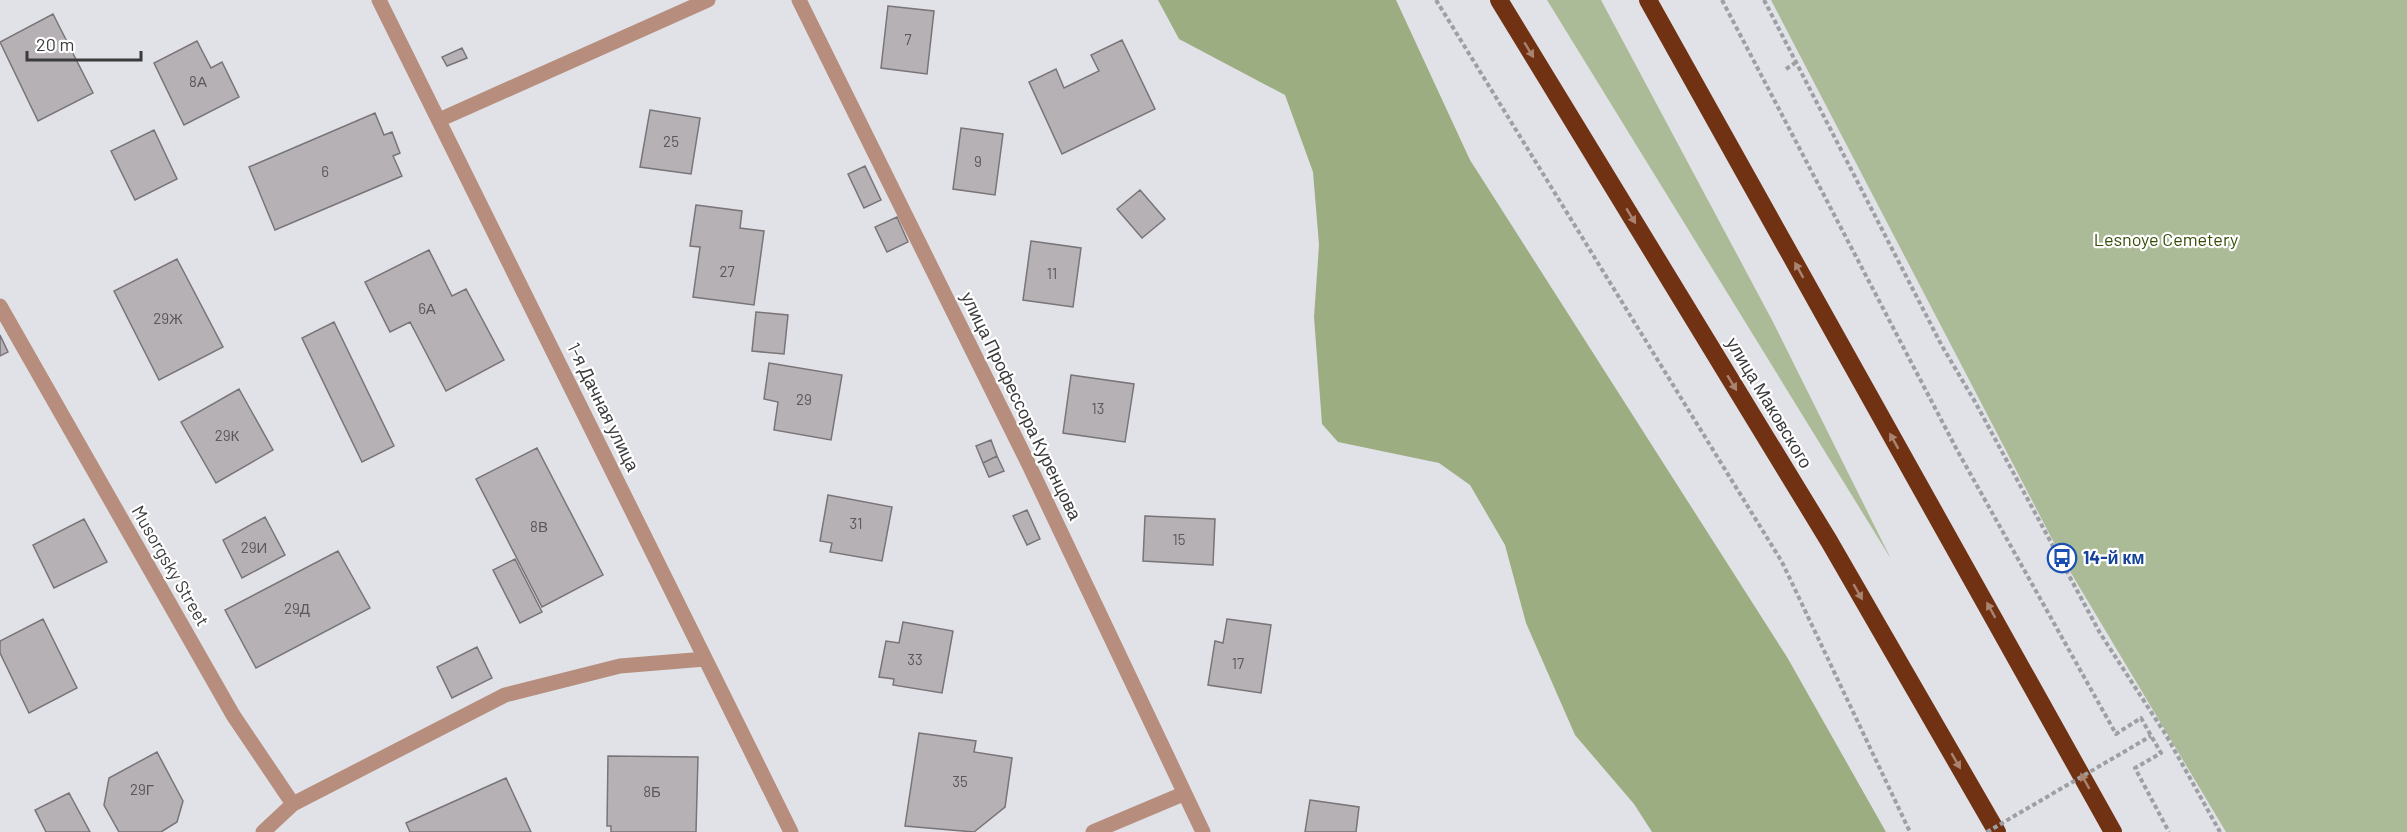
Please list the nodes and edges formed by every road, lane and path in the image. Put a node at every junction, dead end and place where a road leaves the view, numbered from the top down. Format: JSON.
{"nodes":[{"id":1,"x":379,"y":0,"type":"edge"},
{"id":2,"x":708,"y":0,"type":"edge"},
{"id":3,"x":800,"y":0,"type":"edge"},
{"id":4,"x":1436,"y":0,"type":"edge"},
{"id":5,"x":1498,"y":0,"type":"edge"},
{"id":6,"x":1648,"y":0,"type":"edge"},
{"id":7,"x":1722,"y":0,"type":"edge"},
{"id":8,"x":1764,"y":0,"type":"edge"},
{"id":9,"x":1795,"y":63,"type":"junction"},
{"id":10,"x":1786,"y":69,"type":"dead end"},
{"id":11,"x":439,"y":120,"type":"junction"},
{"id":12,"x":0,"y":306,"type":"edge"},
{"id":13,"x":705,"y":659,"type":"junction"},
{"id":14,"x":2151,"y":736,"type":"junction"},
{"id":15,"x":1183,"y":794,"type":"junction"},
{"id":16,"x":293,"y":804,"type":"junction"},
{"id":17,"x":263,"y":832,"type":"edge"},
{"id":18,"x":791,"y":832,"type":"edge"},
{"id":19,"x":1093,"y":832,"type":"edge"},
{"id":20,"x":1203,"y":832,"type":"edge"},
{"id":21,"x":1910,"y":832,"type":"edge"},
{"id":22,"x":1986,"y":832,"type":"edge"},
{"id":23,"x":1997,"y":832,"type":"edge"},
{"id":24,"x":2113,"y":832,"type":"edge"},
{"id":25,"x":2169,"y":832,"type":"edge"},
{"id":26,"x":2220,"y":832,"type":"edge"}],
"edges":[{"from":1,"to":11,"type":"street","name":"1-я Дачная улица"},
{"from":2,"to":11,"type":"street"},
{"from":3,"to":15,"type":"street","name":"улица Профессора Куренцова"},
{"from":4,"to":21,"type":"path"},
{"from":5,"to":23,"type":"highway","name":"улица Маковского","one_way":true},
{"from":24,"to":6,"type":"highway","one_way":true},
{"from":7,"to":14,"type":"path"},
{"from":8,"to":9,"type":"path"},
{"from":9,"to":10,"type":"path"},
{"from":9,"to":26,"type":"path"},
{"from":11,"to":13,"type":"street","name":"1-я Дачная улица"},
{"from":12,"to":16,"type":"street","name":"Musorgsky Street"},
{"from":13,"to":16,"type":"street"},
{"from":13,"to":18,"type":"street","name":"1-я Дачная улица"},
{"from":14,"to":22,"type":"path","bridge":true},
{"from":14,"to":25,"type":"path"},
{"from":15,"to":19,"type":"street"},
{"from":15,"to":20,"type":"street","name":"улица Профессора Куренцова"},
{"from":16,"to":17,"type":"street"}]}
